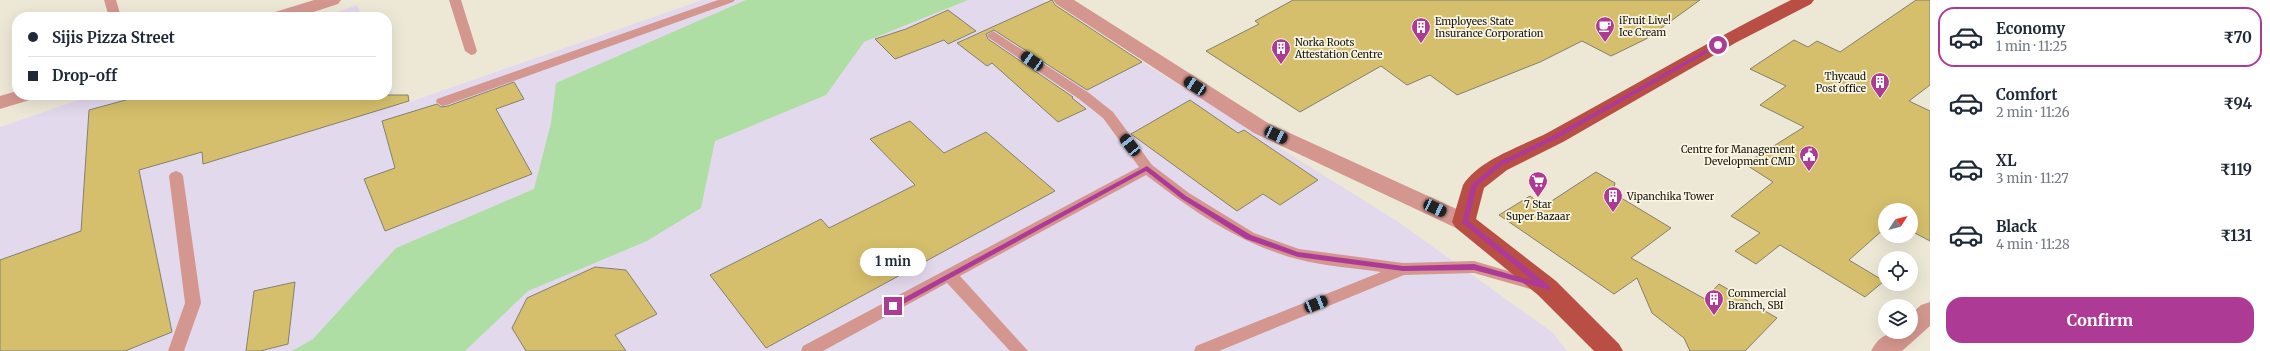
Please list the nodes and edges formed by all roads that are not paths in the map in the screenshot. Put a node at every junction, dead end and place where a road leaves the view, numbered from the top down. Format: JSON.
{"nodes":[{"id":1,"x":110,"y":0,"type":"edge"},
{"id":2,"x":332,"y":0,"type":"edge"},
{"id":3,"x":455,"y":0,"type":"edge"},
{"id":4,"x":729,"y":0,"type":"edge"},
{"id":5,"x":1062,"y":0,"type":"edge"},
{"id":6,"x":1806,"y":0,"type":"edge"},
{"id":7,"x":114,"y":12,"type":"edge"},
{"id":8,"x":295,"y":12,"type":"edge"},
{"id":9,"x":993,"y":35,"type":"dead end"},
{"id":10,"x":471,"y":52,"type":"dead end"},
{"id":11,"x":12,"y":99,"type":"edge"},
{"id":12,"x":442,"y":102,"type":"dead end"},
{"id":13,"x":0,"y":103,"type":"edge"},
{"id":14,"x":1147,"y":168,"type":"junction"},
{"id":15,"x":176,"y":176,"type":"dead end"},
{"id":16,"x":1464,"y":222,"type":"junction"},
{"id":17,"x":1403,"y":269,"type":"junction"},
{"id":18,"x":949,"y":275,"type":"junction"},
{"id":19,"x":1547,"y":288,"type":"junction"},
{"id":20,"x":1930,"y":312,"type":"edge"},
{"id":21,"x":1918,"y":322,"type":"edge"},
{"id":22,"x":1898,"y":339,"type":"edge"},
{"id":23,"x":176,"y":351,"type":"edge"},
{"id":24,"x":809,"y":351,"type":"edge"},
{"id":25,"x":1020,"y":351,"type":"edge"},
{"id":26,"x":1202,"y":351,"type":"edge"},
{"id":27,"x":1610,"y":351,"type":"edge"},
{"id":28,"x":1884,"y":351,"type":"edge"}],
"edges":[{"from":1,"to":7,"type":"lane"},
{"from":2,"to":8,"type":"street"},
{"from":3,"to":10,"type":"lane"},
{"from":4,"to":12,"type":"lane"},
{"from":5,"to":16,"type":"street"},
{"from":6,"to":16,"type":"main road"},
{"from":9,"to":14,"type":"lane"},
{"from":11,"to":13,"type":"street"},
{"from":14,"to":17,"type":"lane"},
{"from":14,"to":18,"type":"lane"},
{"from":15,"to":23,"type":"lane"},
{"from":16,"to":19,"type":"main road"},
{"from":17,"to":19,"type":"lane"},
{"from":17,"to":26,"type":"lane"},
{"from":18,"to":24,"type":"lane"},
{"from":18,"to":25,"type":"lane"},
{"from":19,"to":27,"type":"main road"},
{"from":20,"to":21,"type":"street"},
{"from":22,"to":28,"type":"street"}]}
